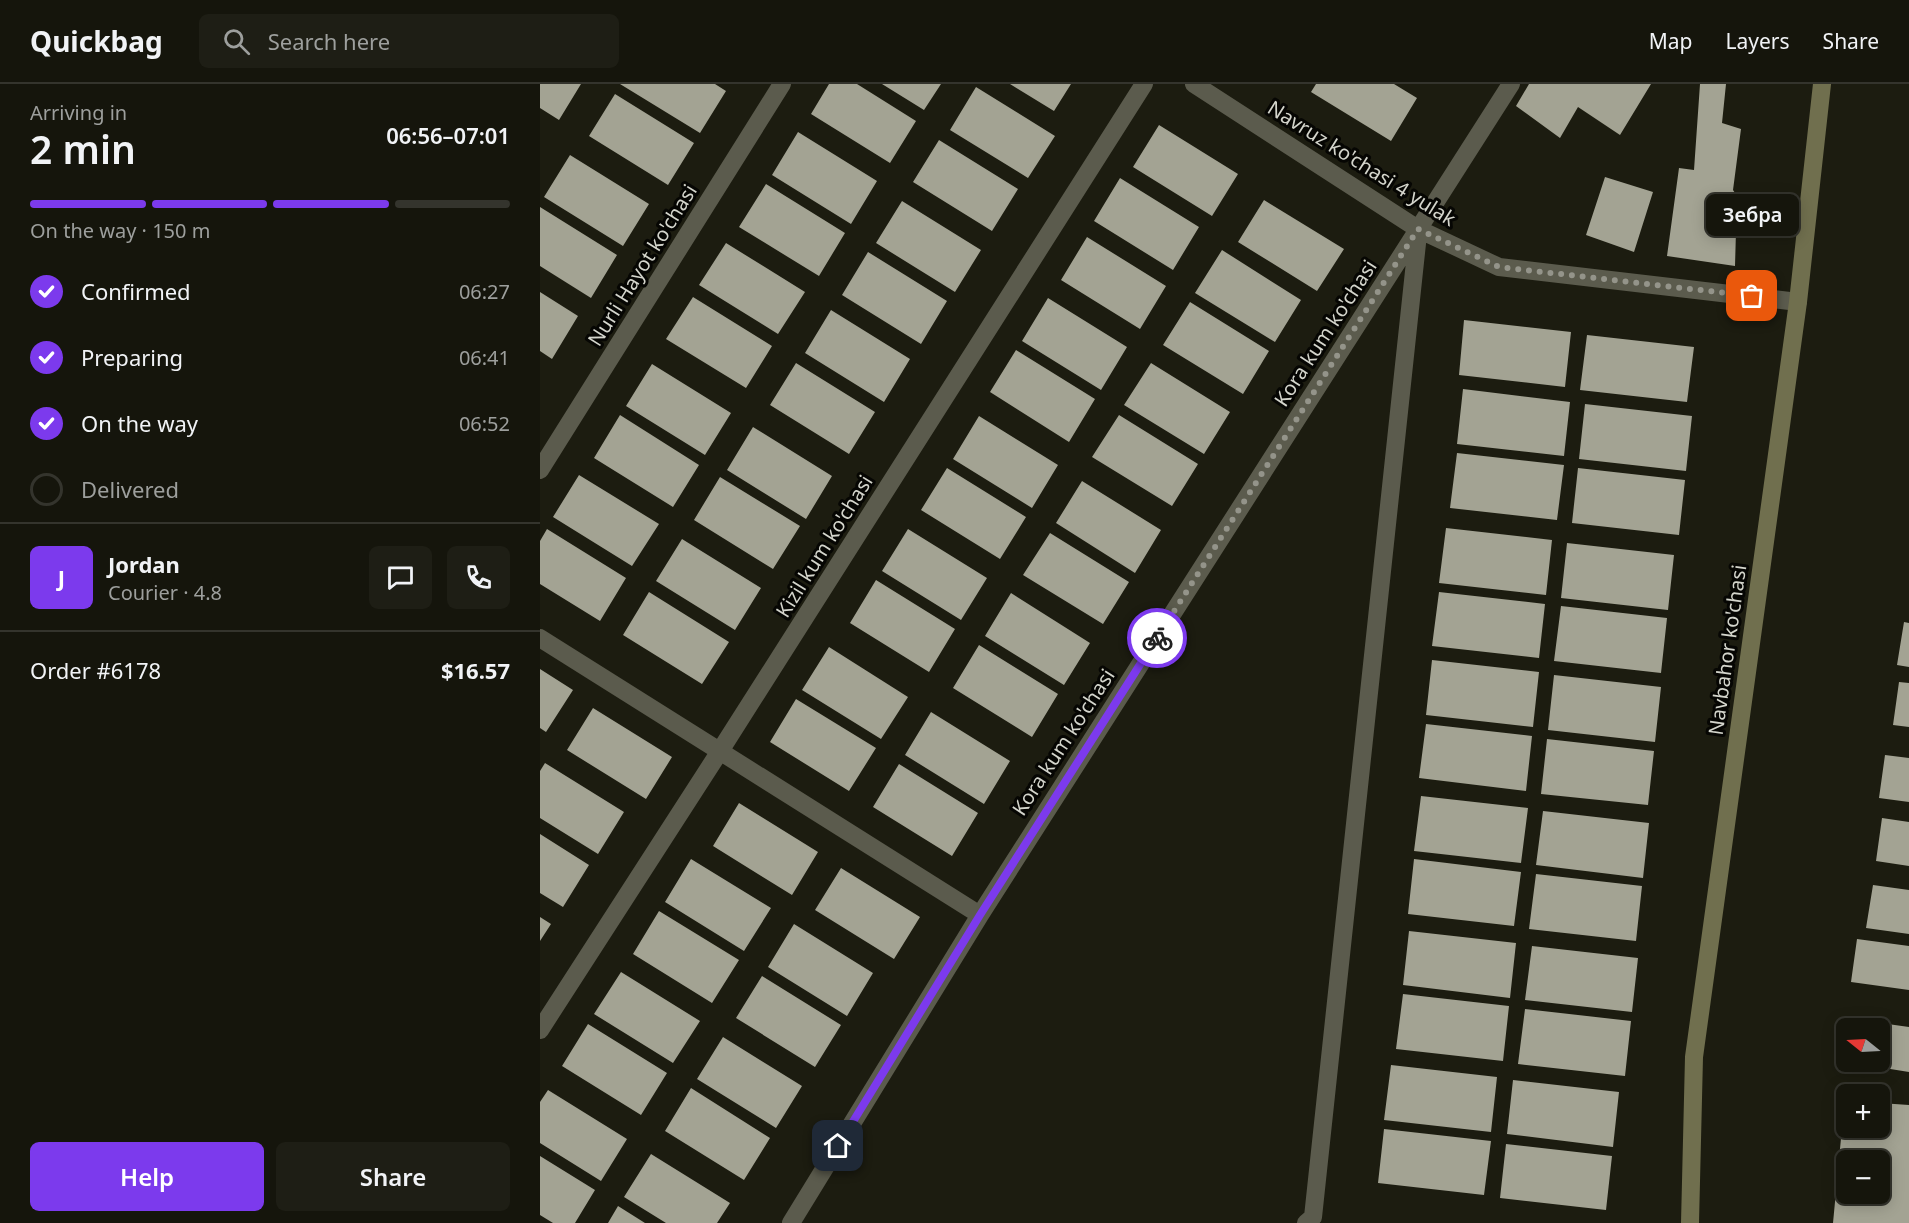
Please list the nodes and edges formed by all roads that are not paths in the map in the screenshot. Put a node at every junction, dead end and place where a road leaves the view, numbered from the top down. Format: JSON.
{"nodes":[{"id":1,"x":782,"y":84,"type":"edge"},
{"id":2,"x":1144,"y":84,"type":"edge"},
{"id":3,"x":1194,"y":84,"type":"edge"},
{"id":4,"x":1511,"y":84,"type":"edge"},
{"id":5,"x":1822,"y":84,"type":"edge"},
{"id":6,"x":1418,"y":229,"type":"junction"},
{"id":7,"x":1798,"y":302,"type":"junction"},
{"id":8,"x":540,"y":470,"type":"edge"},
{"id":9,"x":540,"y":638,"type":"edge"},
{"id":10,"x":720,"y":751,"type":"junction"},
{"id":11,"x":980,"y":915,"type":"junction"},
{"id":12,"x":540,"y":1030,"type":"edge"},
{"id":13,"x":791,"y":1223,"type":"edge"},
{"id":14,"x":1306,"y":1223,"type":"edge"},
{"id":15,"x":1690,"y":1223,"type":"edge"}],
"edges":[{"from":1,"to":8,"type":"street","name":"Nurli Hayot ko'chasi"},
{"from":2,"to":10,"type":"street","name":"Kizil kum ko'chasi"},
{"from":3,"to":6,"type":"street","name":"Navruz ko'chasi 4 yulak"},
{"from":4,"to":6,"type":"street","name":"Kora kum ko'chasi"},
{"from":5,"to":7,"type":"main road","name":"Navbahor ko'chasi"},
{"from":6,"to":7,"type":"street","name":"Navruz ko'chasi 4 yulak"},
{"from":6,"to":11,"type":"street","name":"Kora kum ko'chasi"},
{"from":6,"to":14,"type":"street","name":"Kora kum ko'chasi"},
{"from":7,"to":15,"type":"main road","name":"Navbahor ko'chasi"},
{"from":9,"to":10,"type":"street"},
{"from":10,"to":11,"type":"street"},
{"from":10,"to":12,"type":"street","name":"Kizil kum ko'chasi"},
{"from":11,"to":13,"type":"street","name":"Kora kum ko'chasi"}]}
